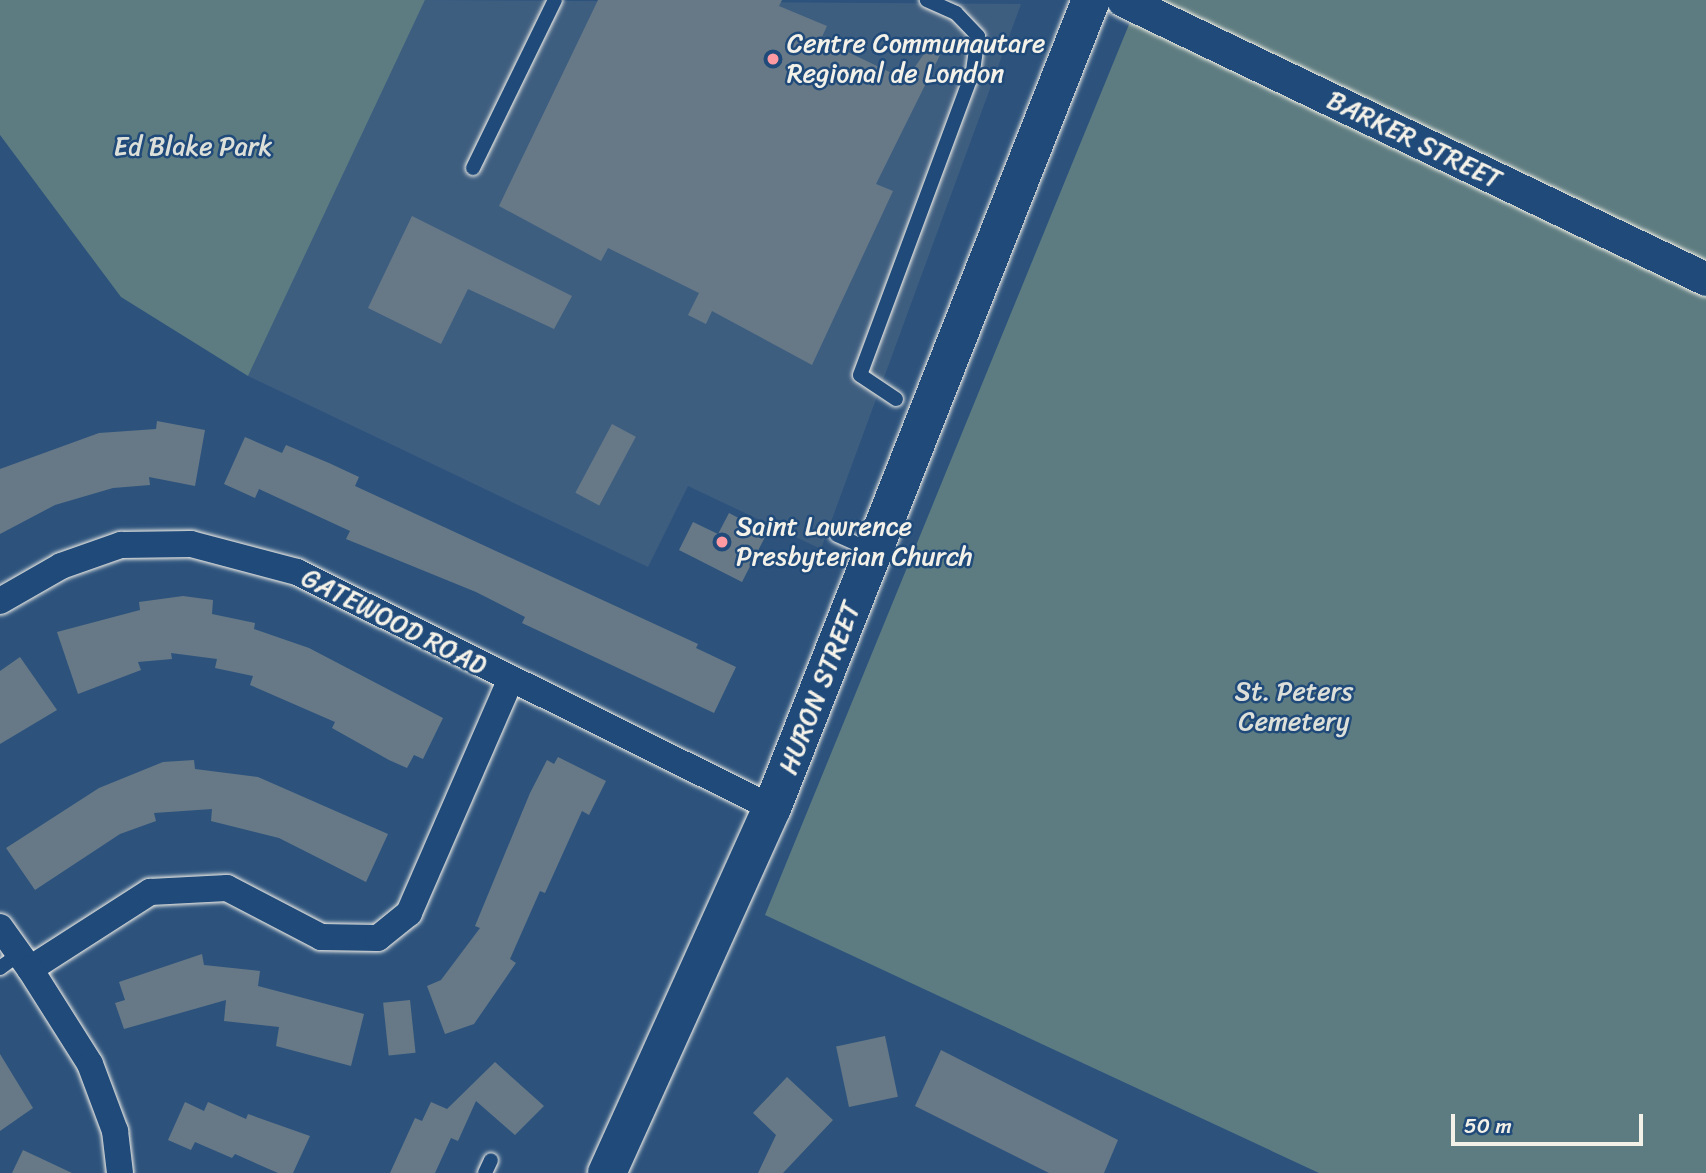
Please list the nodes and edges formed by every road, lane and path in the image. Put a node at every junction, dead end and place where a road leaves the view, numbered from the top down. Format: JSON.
{"nodes":[{"id":1,"x":555,"y":0,"type":"edge"},
{"id":2,"x":927,"y":0,"type":"edge"},
{"id":3,"x":1091,"y":0,"type":"edge"},
{"id":4,"x":1123,"y":0,"type":"edge"},
{"id":5,"x":473,"y":168,"type":"dead end"},
{"id":6,"x":1706,"y":279,"type":"edge"},
{"id":7,"x":896,"y":399,"type":"dead end"},
{"id":8,"x":837,"y":535,"type":"dead end"},
{"id":9,"x":873,"y":552,"type":"junction"},
{"id":10,"x":0,"y":601,"type":"edge"},
{"id":11,"x":510,"y":681,"type":"junction"},
{"id":12,"x":772,"y":808,"type":"junction"},
{"id":13,"x":0,"y":927,"type":"edge"},
{"id":14,"x":16,"y":964,"type":"edge"},
{"id":15,"x":120,"y":1173,"type":"edge"},
{"id":16,"x":607,"y":1173,"type":"edge"}],
"edges":[{"from":1,"to":5,"type":"lane"},
{"from":2,"to":7,"type":"lane"},
{"from":3,"to":9,"type":"main road","name":"HURON STREET"},
{"from":4,"to":6,"type":"street","name":"BARKER STREET"},
{"from":8,"to":9,"type":"lane"},
{"from":9,"to":12,"type":"main road","name":"HURON STREET"},
{"from":10,"to":11,"type":"street","name":"GATEWOOD ROAD"},
{"from":11,"to":12,"type":"street","name":"GATEWOOD ROAD"},
{"from":11,"to":14,"type":"street"},
{"from":12,"to":16,"type":"main road","name":"HURON STREET"},
{"from":13,"to":14,"type":"street"},
{"from":14,"to":15,"type":"street"}]}
